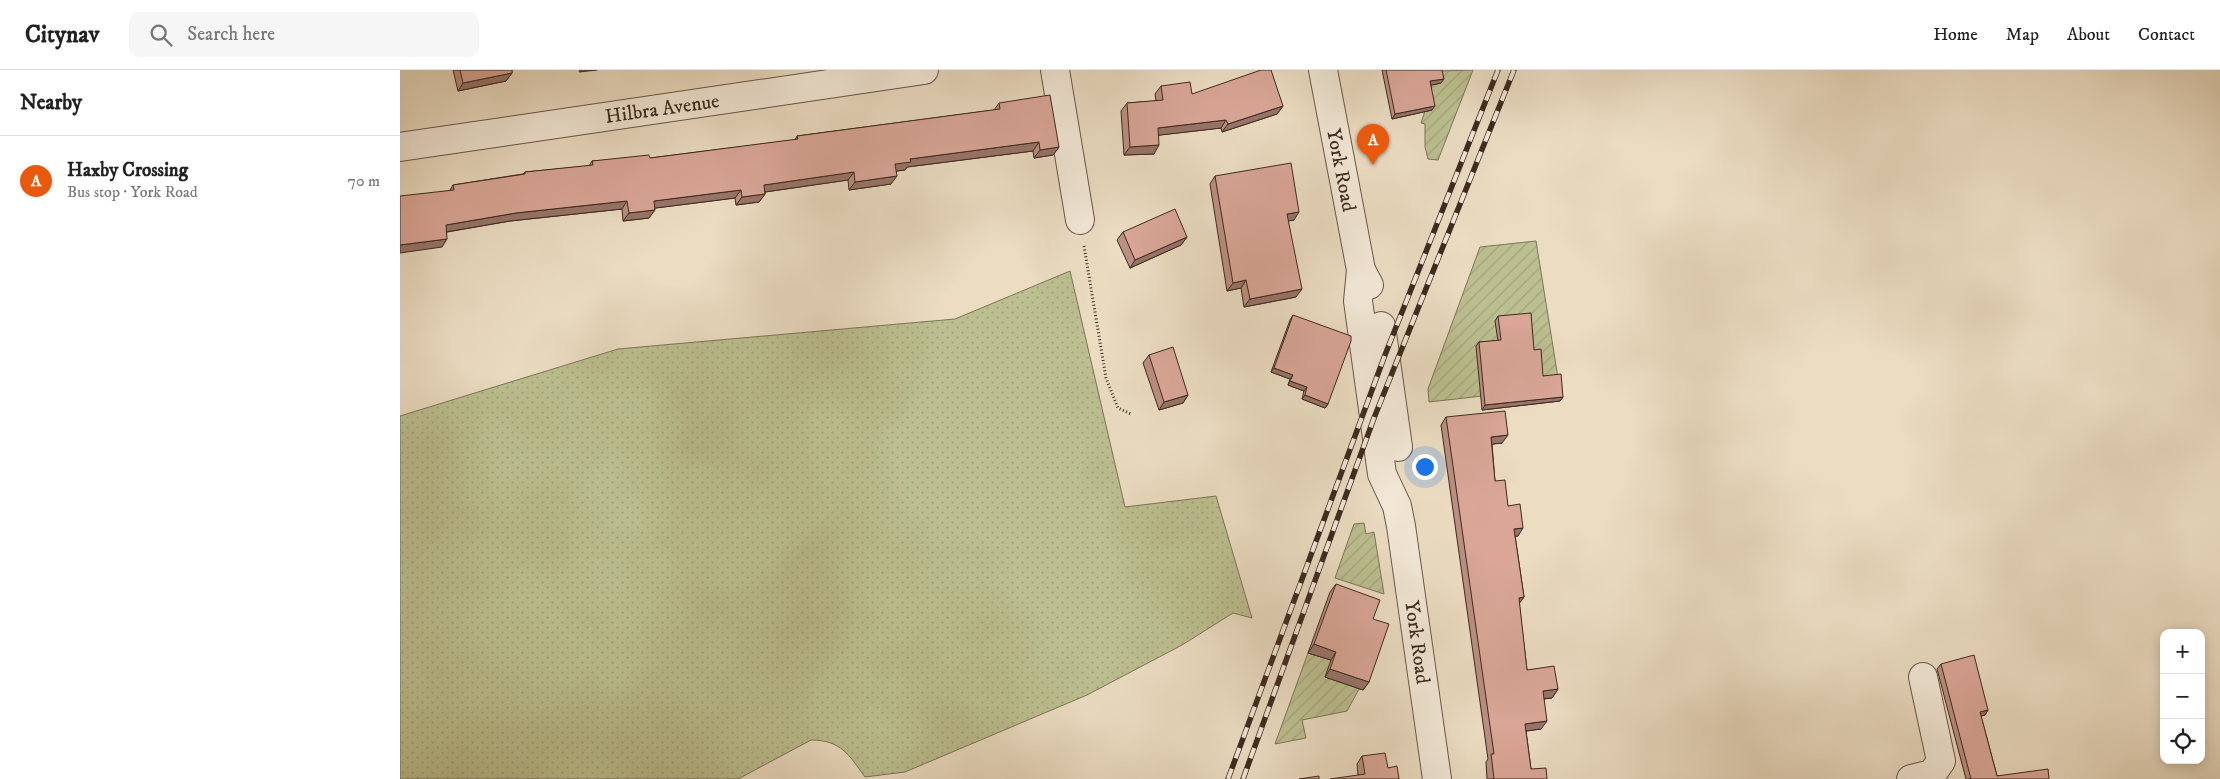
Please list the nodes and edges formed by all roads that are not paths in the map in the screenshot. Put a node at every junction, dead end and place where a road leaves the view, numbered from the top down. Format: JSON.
{"nodes":[{"id":1,"x":924,"y":70,"type":"edge"},
{"id":2,"x":1055,"y":70,"type":"edge"},
{"id":3,"x":1323,"y":70,"type":"edge"},
{"id":4,"x":400,"y":147,"type":"edge"},
{"id":5,"x":1080,"y":220,"type":"road end"},
{"id":6,"x":1923,"y":677,"type":"dead end"},
{"id":7,"x":1437,"y":779,"type":"edge"},
{"id":8,"x":1911,"y":779,"type":"edge"}],
"edges":[{"from":1,"to":4,"type":"street","name":"Hilbra Avenue"},
{"from":2,"to":5,"type":"street"},
{"from":3,"to":7,"type":"street","name":"York Road"},
{"from":6,"to":8,"type":"street"}]}
